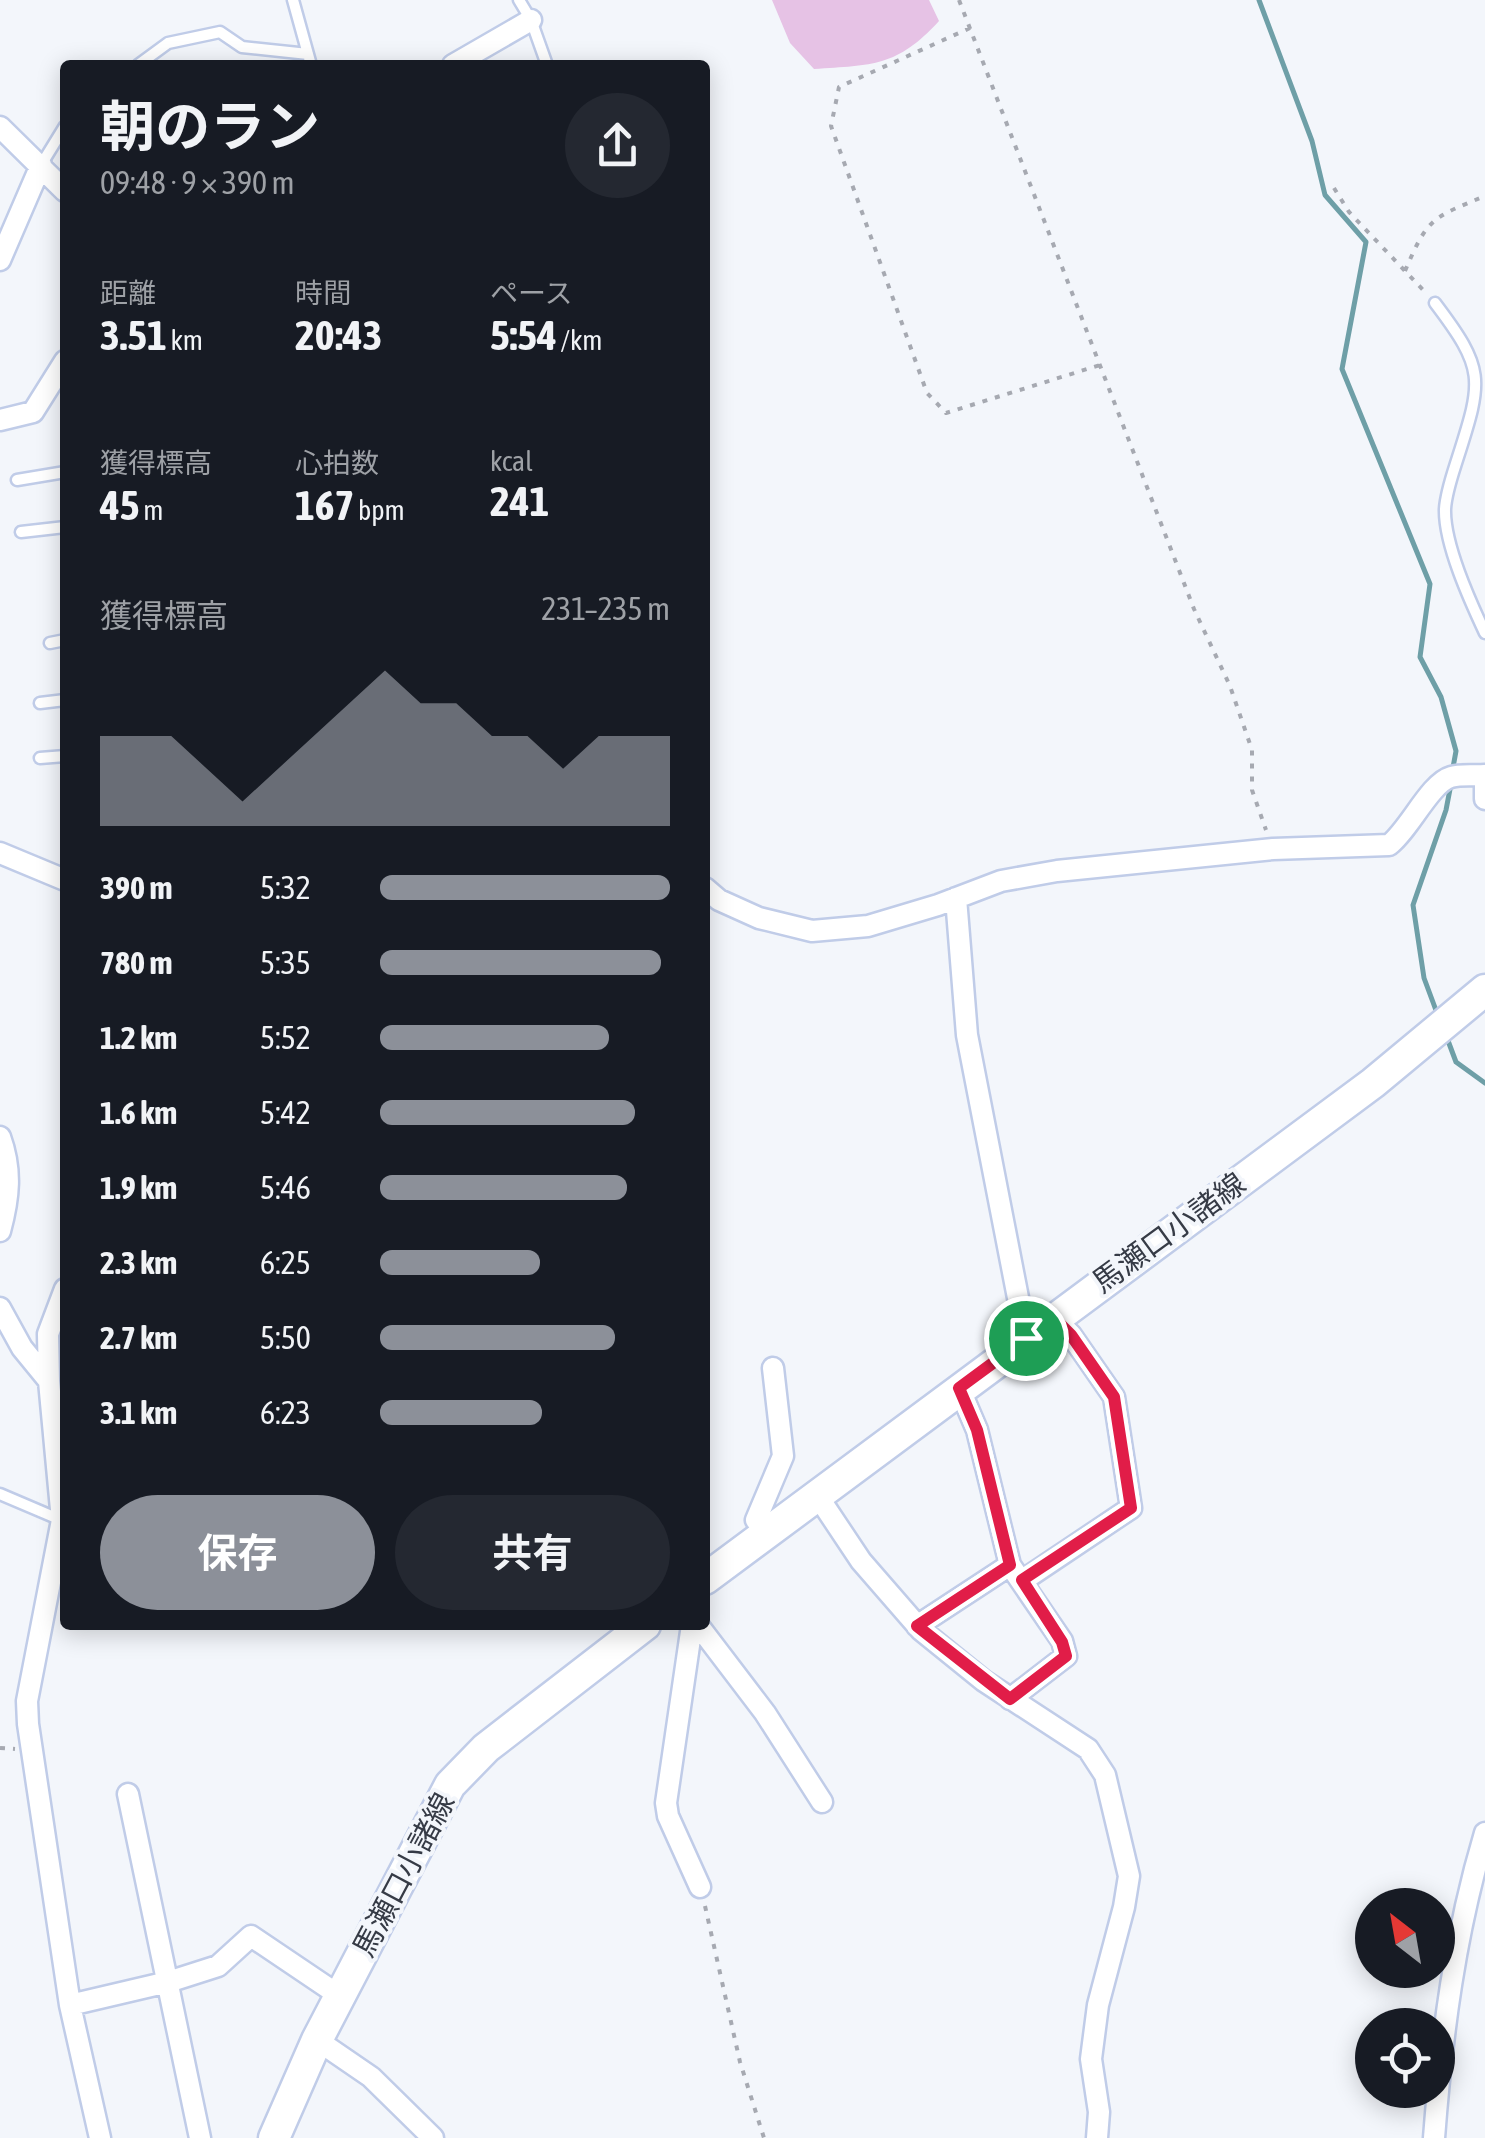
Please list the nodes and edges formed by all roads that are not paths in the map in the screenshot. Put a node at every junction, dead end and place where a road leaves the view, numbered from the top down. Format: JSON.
{"nodes":[{"id":1,"x":293,"y":0,"type":"edge"},
{"id":2,"x":518,"y":0,"type":"edge"},
{"id":3,"x":531,"y":20,"type":"junction"},
{"id":4,"x":310,"y":59,"type":"edge"},
{"id":5,"x":145,"y":60,"type":"edge"},
{"id":6,"x":462,"y":60,"type":"edge"},
{"id":7,"x":544,"y":60,"type":"edge"},
{"id":8,"x":0,"y":127,"type":"edge"},
{"id":9,"x":60,"y":134,"type":"edge"},
{"id":10,"x":40,"y":164,"type":"junction"},
{"id":11,"x":60,"y":186,"type":"edge"},
{"id":12,"x":0,"y":260,"type":"edge"},
{"id":13,"x":1435,"y":303,"type":"road end"},
{"id":14,"x":60,"y":370,"type":"edge"},
{"id":15,"x":0,"y":420,"type":"edge"},
{"id":16,"x":60,"y":473,"type":"edge"},
{"id":17,"x":17,"y":480,"type":"dead end"},
{"id":18,"x":60,"y":528,"type":"edge"},
{"id":19,"x":22,"y":532,"type":"dead end"},
{"id":20,"x":1485,"y":633,"type":"edge"},
{"id":21,"x":60,"y":641,"type":"edge"},
{"id":22,"x":50,"y":643,"type":"dead end"},
{"id":23,"x":60,"y":701,"type":"edge"},
{"id":24,"x":40,"y":703,"type":"dead end"},
{"id":25,"x":60,"y":756,"type":"edge"},
{"id":26,"x":40,"y":758,"type":"dead end"},
{"id":27,"x":1485,"y":775,"type":"edge"},
{"id":28,"x":1485,"y":799,"type":"edge"},
{"id":29,"x":0,"y":853,"type":"edge"},
{"id":30,"x":60,"y":878,"type":"edge"},
{"id":31,"x":710,"y":892,"type":"edge"},
{"id":32,"x":956,"y":898,"type":"junction"},
{"id":33,"x":1485,"y":990,"type":"edge"},
{"id":34,"x":0,"y":1137,"type":"edge"},
{"id":35,"x":0,"y":1231,"type":"edge"},
{"id":36,"x":60,"y":1302,"type":"edge"},
{"id":37,"x":0,"y":1308,"type":"edge"},
{"id":38,"x":1054,"y":1318,"type":"junction"},
{"id":39,"x":1026,"y":1338,"type":"junction"},
{"id":40,"x":773,"y":1368,"type":"dead end"},
{"id":41,"x":49,"y":1381,"type":"junction"},
{"id":42,"x":959,"y":1388,"type":"junction"},
{"id":43,"x":58,"y":1403,"type":"edge"},
{"id":44,"x":60,"y":1442,"type":"edge"},
{"id":45,"x":0,"y":1494,"type":"edge"},
{"id":46,"x":816,"y":1496,"type":"junction"},
{"id":47,"x":60,"y":1519,"type":"edge"},
{"id":48,"x":766,"y":1533,"type":"junction"},
{"id":49,"x":60,"y":1540,"type":"edge"},
{"id":50,"x":710,"y":1565,"type":"edge"},
{"id":51,"x":1016,"y":1573,"type":"junction"},
{"id":52,"x":917,"y":1626,"type":"junction"},
{"id":53,"x":639,"y":1630,"type":"edge"},
{"id":54,"x":694,"y":1630,"type":"edge"},
{"id":55,"x":699,"y":1630,"type":"edge"},
{"id":56,"x":1010,"y":1699,"type":"junction"},
{"id":57,"x":128,"y":1794,"type":"dead end"},
{"id":58,"x":822,"y":1802,"type":"dead end"},
{"id":59,"x":1485,"y":1832,"type":"edge"},
{"id":60,"x":700,"y":1887,"type":"road end"},
{"id":61,"x":168,"y":1982,"type":"junction"},
{"id":62,"x":340,"y":1996,"type":"junction"},
{"id":63,"x":70,"y":2005,"type":"junction"},
{"id":64,"x":317,"y":2040,"type":"junction"},
{"id":65,"x":100,"y":2138,"type":"edge"},
{"id":66,"x":200,"y":2138,"type":"edge"},
{"id":67,"x":274,"y":2138,"type":"edge"},
{"id":68,"x":433,"y":2138,"type":"edge"},
{"id":69,"x":1097,"y":2138,"type":"edge"},
{"id":70,"x":1434,"y":2138,"type":"edge"}],
"edges":[{"from":1,"to":4,"type":"lane"},
{"from":2,"to":3,"type":"lane"},
{"from":3,"to":6,"type":"street"},
{"from":3,"to":7,"type":"lane"},
{"from":4,"to":5,"type":"lane"},
{"from":8,"to":10,"type":"street"},
{"from":9,"to":10,"type":"lane"},
{"from":10,"to":11,"type":"street"},
{"from":10,"to":12,"type":"street"},
{"from":13,"to":20,"type":"lane"},
{"from":14,"to":15,"type":"street"},
{"from":16,"to":17,"type":"lane"},
{"from":18,"to":19,"type":"lane"},
{"from":21,"to":22,"type":"lane"},
{"from":23,"to":24,"type":"lane"},
{"from":25,"to":26,"type":"lane"},
{"from":27,"to":28,"type":"street"},
{"from":27,"to":32,"type":"street"},
{"from":29,"to":30,"type":"street"},
{"from":31,"to":32,"type":"street"},
{"from":32,"to":39,"type":"street"},
{"from":33,"to":38,"type":"main road","name":"馬瀬口小諸線"},
{"from":34,"to":35,"type":"street"},
{"from":36,"to":41,"type":"street"},
{"from":37,"to":41,"type":"street"},
{"from":38,"to":39,"type":"main road","name":"馬瀬口小諸線"},
{"from":38,"to":51,"type":"street"},
{"from":39,"to":42,"type":"main road","name":"馬瀬口小諸線"},
{"from":40,"to":48,"type":"street"},
{"from":41,"to":43,"type":"street"},
{"from":42,"to":46,"type":"main road","name":"馬瀬口小諸線"},
{"from":42,"to":51,"type":"street"},
{"from":43,"to":44,"type":"street"},
{"from":45,"to":47,"type":"lane"},
{"from":46,"to":48,"type":"main road","name":"馬瀬口小諸線"},
{"from":46,"to":52,"type":"street"},
{"from":48,"to":50,"type":"main road","name":"馬瀬口小諸線"},
{"from":49,"to":63,"type":"street"},
{"from":51,"to":52,"type":"street"},
{"from":51,"to":56,"type":"street"},
{"from":52,"to":56,"type":"street"},
{"from":53,"to":62,"type":"main road","name":"馬瀬口小諸線"},
{"from":54,"to":60,"type":"street"},
{"from":55,"to":58,"type":"street"},
{"from":56,"to":69,"type":"street"},
{"from":57,"to":61,"type":"street"},
{"from":59,"to":70,"type":"street"},
{"from":61,"to":62,"type":"street"},
{"from":61,"to":63,"type":"street"},
{"from":61,"to":66,"type":"street"},
{"from":62,"to":64,"type":"main road","name":"馬瀬口小諸線"},
{"from":63,"to":65,"type":"street"},
{"from":64,"to":67,"type":"main road","name":"馬瀬口小諸線"},
{"from":64,"to":68,"type":"street"}]}
